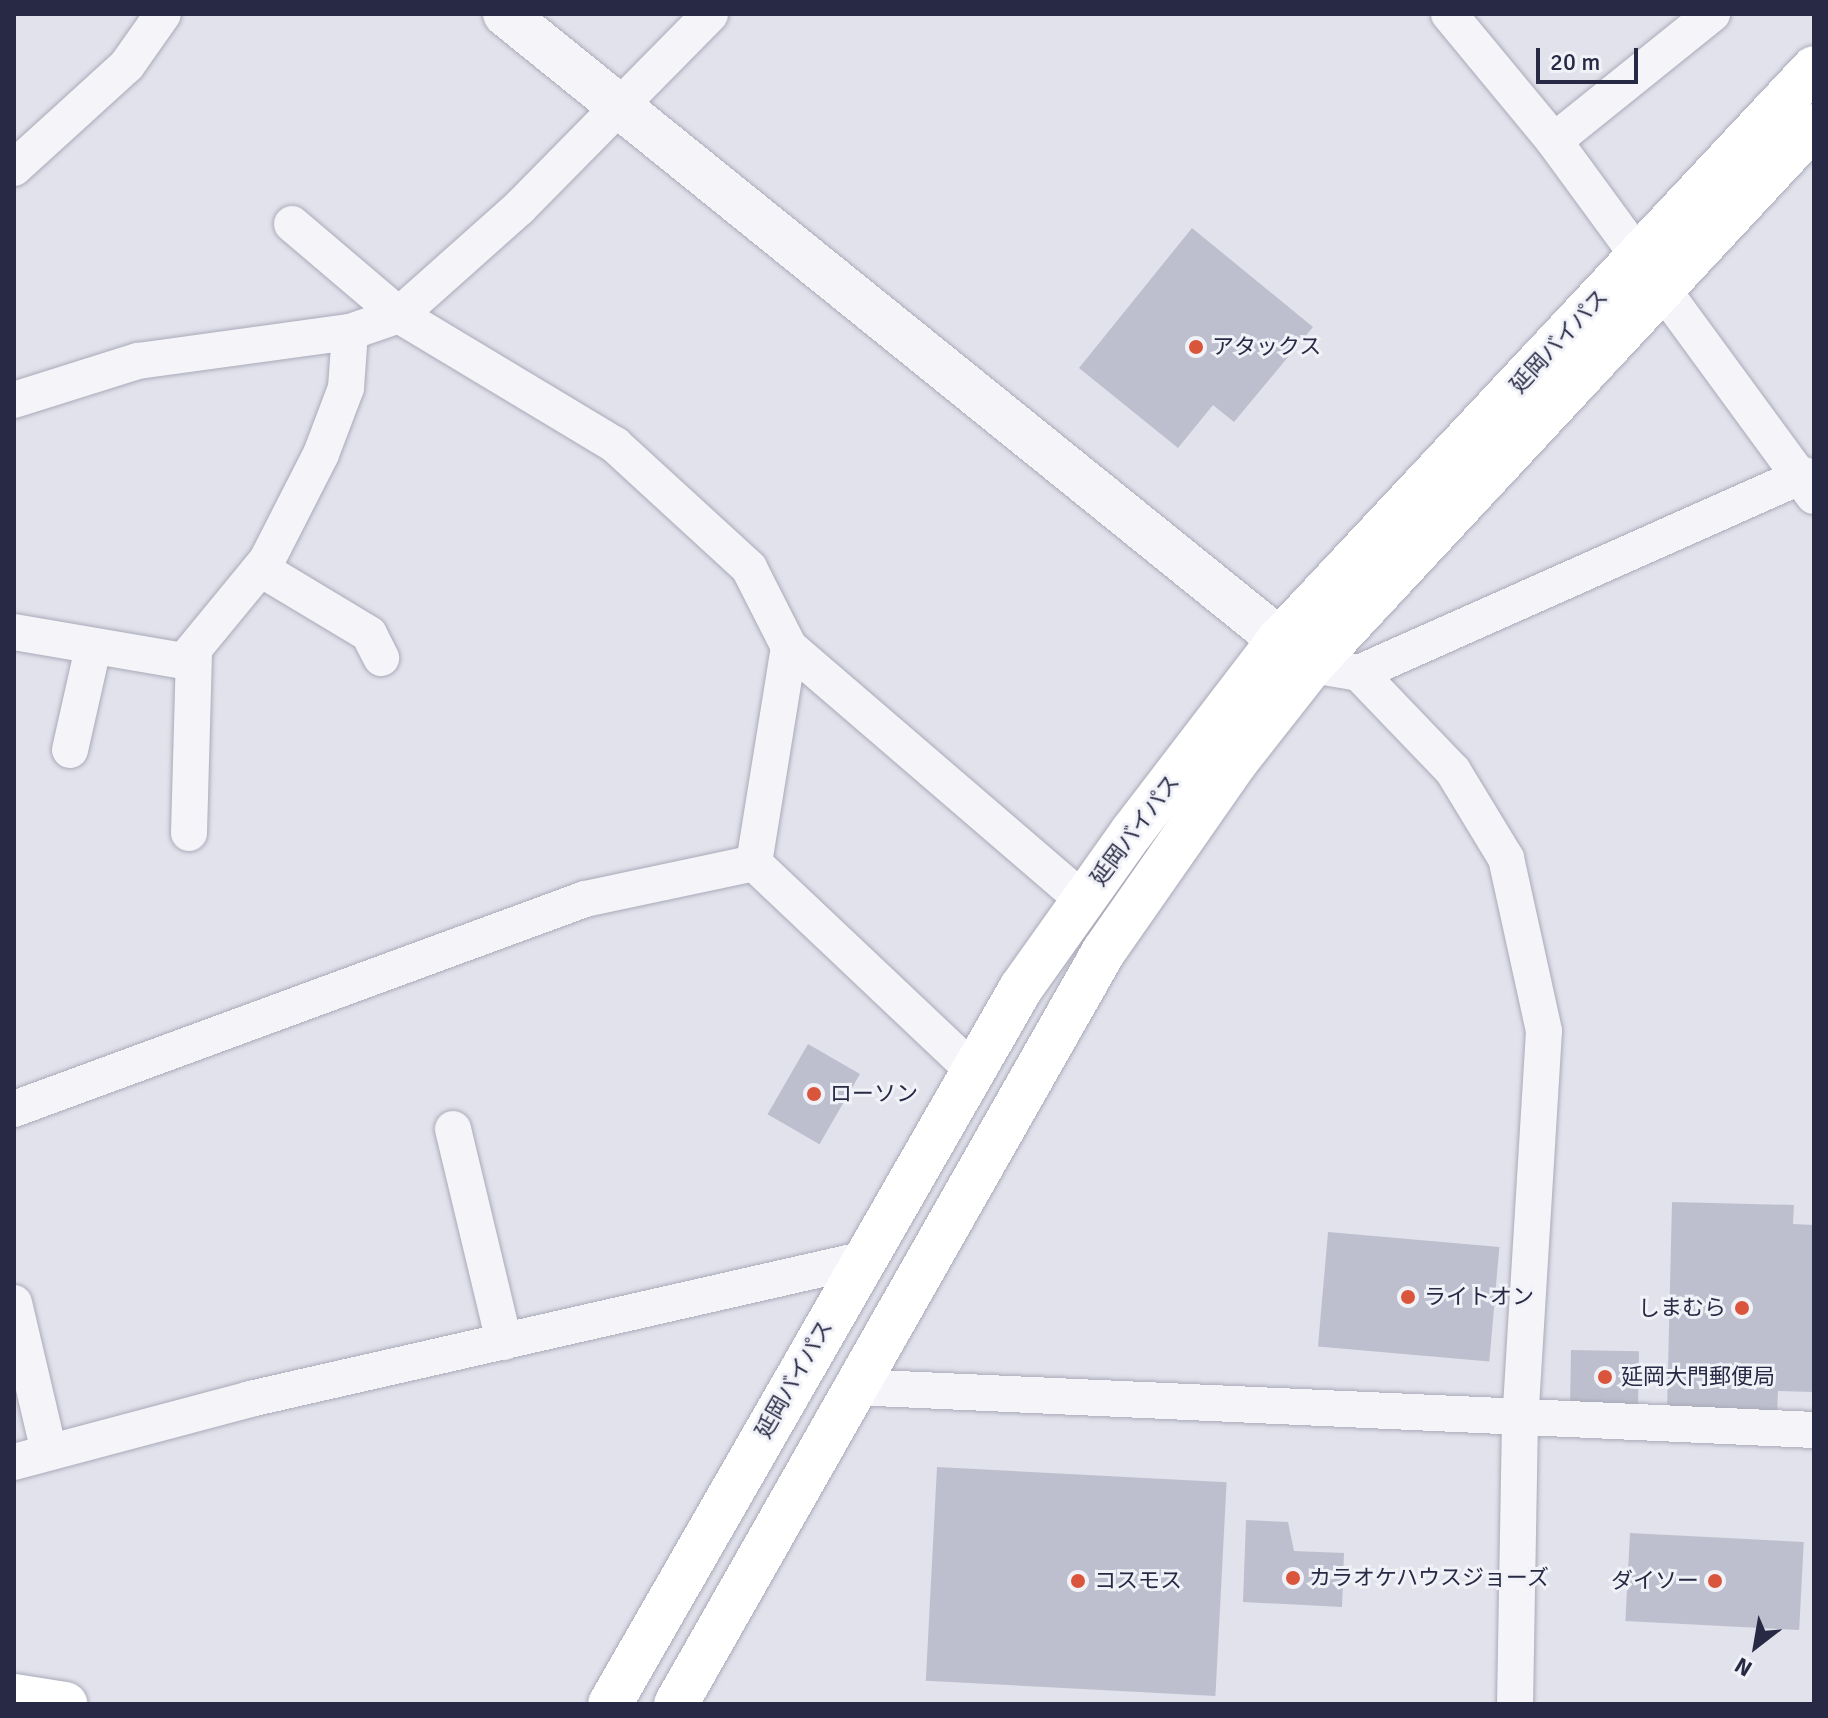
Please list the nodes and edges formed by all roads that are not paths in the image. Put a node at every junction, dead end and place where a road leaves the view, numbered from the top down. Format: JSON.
{"nodes":[{"id":1,"x":163,"y":14,"type":"edge"},
{"id":2,"x":505,"y":14,"type":"edge"},
{"id":3,"x":710,"y":14,"type":"edge"},
{"id":4,"x":1449,"y":14,"type":"edge"},
{"id":5,"x":1712,"y":14,"type":"edge"},
{"id":6,"x":1814,"y":68,"type":"edge"},
{"id":7,"x":616,"y":104,"type":"junction"},
{"id":8,"x":1814,"y":126,"type":"edge"},
{"id":9,"x":1554,"y":141,"type":"junction"},
{"id":10,"x":14,"y":168,"type":"edge"},
{"id":11,"x":292,"y":224,"type":"dead end"},
{"id":12,"x":1638,"y":256,"type":"junction"},
{"id":13,"x":1664,"y":291,"type":"junction"},
{"id":14,"x":399,"y":315,"type":"junction"},
{"id":15,"x":350,"y":332,"type":"junction"},
{"id":16,"x":14,"y":400,"type":"edge"},
{"id":17,"x":1809,"y":486,"type":"edge"},
{"id":18,"x":261,"y":569,"type":"junction"},
{"id":19,"x":14,"y":632,"type":"edge"},
{"id":20,"x":789,"y":647,"type":"junction"},
{"id":21,"x":93,"y":648,"type":"junction"},
{"id":22,"x":194,"y":650,"type":"junction"},
{"id":23,"x":1296,"y":653,"type":"junction"},
{"id":24,"x":381,"y":658,"type":"dead end"},
{"id":25,"x":1359,"y":673,"type":"junction"},
{"id":26,"x":70,"y":750,"type":"dead end"},
{"id":27,"x":189,"y":833,"type":"dead end"},
{"id":28,"x":754,"y":863,"type":"junction"},
{"id":29,"x":1083,"y":900,"type":"junction"},
{"id":30,"x":973,"y":1070,"type":"junction"},
{"id":31,"x":14,"y":1109,"type":"edge"},
{"id":32,"x":453,"y":1129,"type":"dead end"},
{"id":33,"x":861,"y":1260,"type":"junction"},
{"id":34,"x":14,"y":1303,"type":"edge"},
{"id":35,"x":504,"y":1342,"type":"junction"},
{"id":36,"x":853,"y":1387,"type":"junction"},
{"id":37,"x":1520,"y":1419,"type":"junction"},
{"id":38,"x":1814,"y":1430,"type":"edge"},
{"id":39,"x":49,"y":1452,"type":"junction"},
{"id":40,"x":14,"y":1462,"type":"edge"},
{"id":41,"x":14,"y":1696,"type":"edge"},
{"id":42,"x":65,"y":1704,"type":"edge"},
{"id":43,"x":610,"y":1704,"type":"edge"},
{"id":44,"x":676,"y":1704,"type":"edge"},
{"id":45,"x":1515,"y":1704,"type":"edge"}],
"edges":[{"from":1,"to":10,"type":"street"},
{"from":2,"to":7,"type":"street"},
{"from":3,"to":7,"type":"street"},
{"from":4,"to":9,"type":"street"},
{"from":5,"to":9,"type":"street"},
{"from":6,"to":12,"type":"highway","name":"延岡バイパス"},
{"from":7,"to":14,"type":"street"},
{"from":7,"to":23,"type":"street"},
{"from":8,"to":13,"type":"highway","name":"延岡バイパス"},
{"from":9,"to":12,"type":"street"},
{"from":11,"to":14,"type":"street"},
{"from":12,"to":13,"type":"street"},
{"from":12,"to":23,"type":"highway","name":"延岡バイパス"},
{"from":13,"to":17,"type":"street"},
{"from":13,"to":23,"type":"highway","name":"延岡バイパス"},
{"from":14,"to":15,"type":"street"},
{"from":14,"to":20,"type":"street"},
{"from":15,"to":16,"type":"street"},
{"from":15,"to":18,"type":"street"},
{"from":17,"to":25,"type":"street"},
{"from":18,"to":22,"type":"street"},
{"from":18,"to":24,"type":"street"},
{"from":19,"to":21,"type":"street"},
{"from":20,"to":28,"type":"street"},
{"from":20,"to":29,"type":"street"},
{"from":21,"to":22,"type":"street"},
{"from":21,"to":26,"type":"street"},
{"from":22,"to":27,"type":"street"},
{"from":23,"to":25,"type":"street"},
{"from":23,"to":29,"type":"highway","name":"延岡バイパス"},
{"from":23,"to":36,"type":"highway","name":"延岡バイパス"},
{"from":25,"to":37,"type":"street"},
{"from":28,"to":30,"type":"street"},
{"from":28,"to":31,"type":"street"},
{"from":29,"to":30,"type":"highway","name":"延岡バイパス"},
{"from":30,"to":33,"type":"highway","name":"延岡バイパス"},
{"from":32,"to":35,"type":"street"},
{"from":33,"to":35,"type":"street"},
{"from":33,"to":43,"type":"highway","name":"延岡バイパス"},
{"from":34,"to":39,"type":"street"},
{"from":35,"to":39,"type":"street"},
{"from":36,"to":37,"type":"street"},
{"from":36,"to":44,"type":"highway","name":"延岡バイパス"},
{"from":37,"to":38,"type":"street"},
{"from":37,"to":45,"type":"street"},
{"from":39,"to":40,"type":"street"},
{"from":41,"to":42,"type":"highway"}]}
